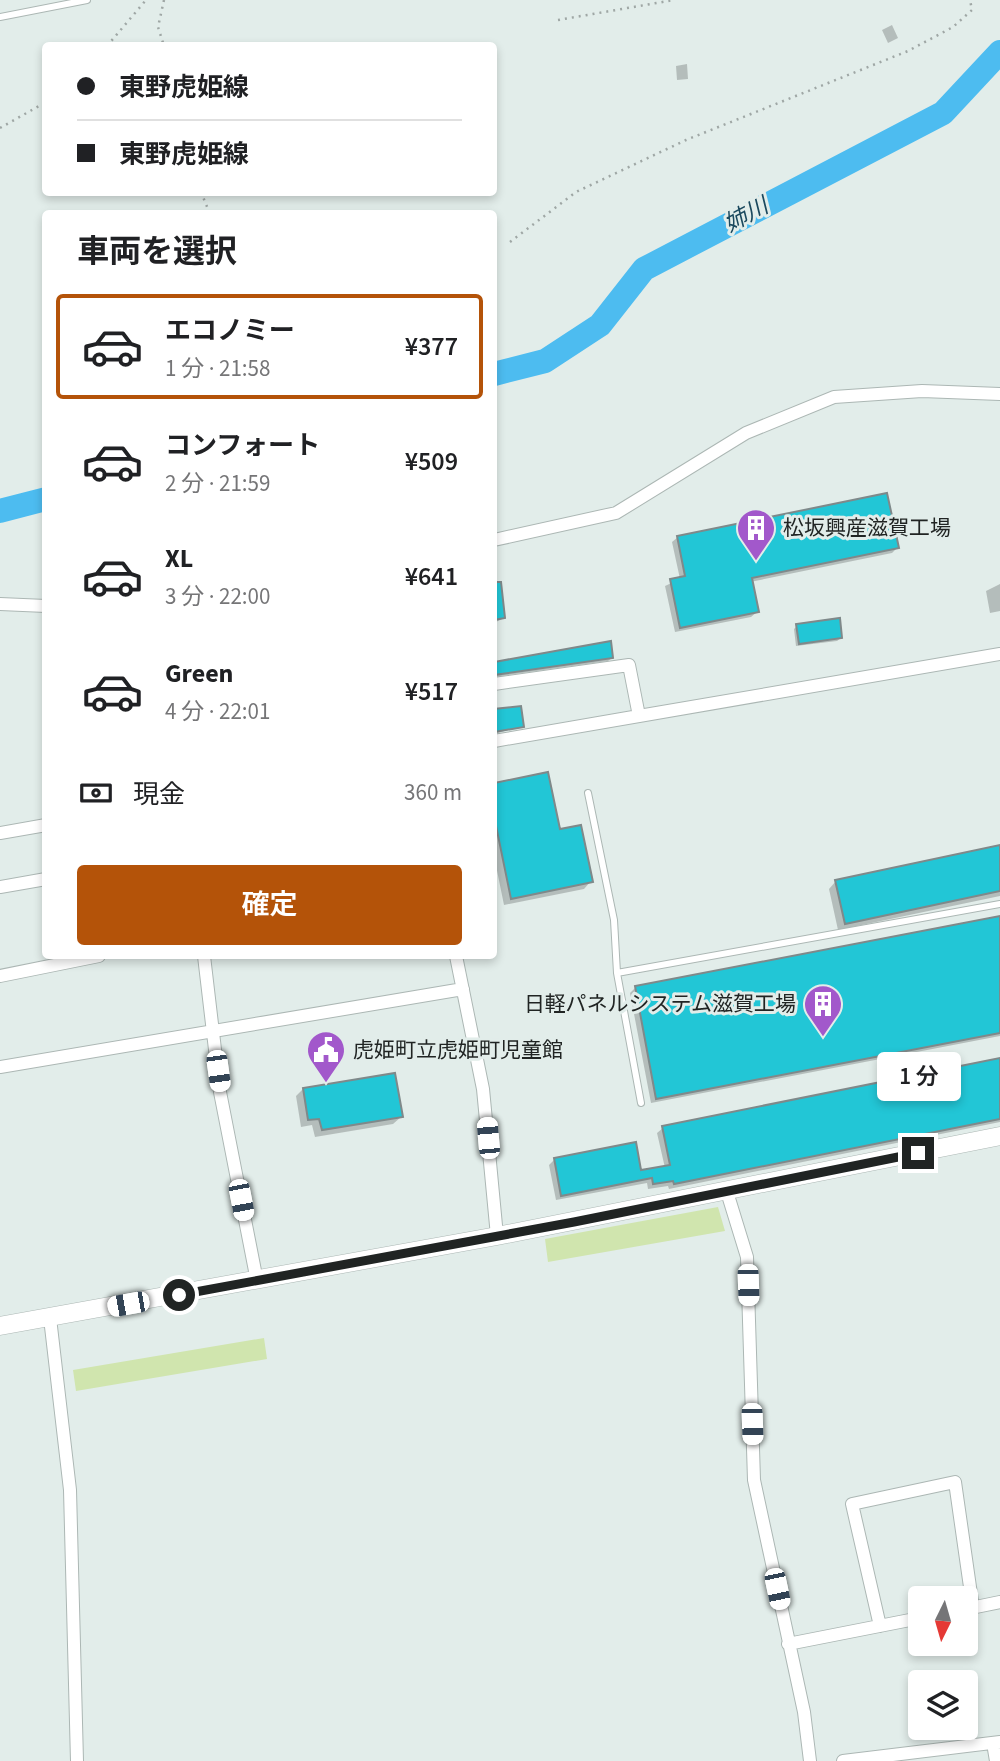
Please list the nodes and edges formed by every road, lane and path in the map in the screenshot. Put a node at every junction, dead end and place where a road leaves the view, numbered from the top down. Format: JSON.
{"nodes":[{"id":1,"x":87,"y":0,"type":"edge"},
{"id":2,"x":146,"y":0,"type":"edge"},
{"id":3,"x":164,"y":0,"type":"edge"},
{"id":4,"x":674,"y":0,"type":"edge"},
{"id":5,"x":970,"y":0,"type":"edge"},
{"id":6,"x":655,"y":2,"type":"edge"},
{"id":7,"x":0,"y":17,"type":"edge"},
{"id":8,"x":558,"y":20,"type":"dead end"},
{"id":9,"x":110,"y":42,"type":"edge"},
{"id":10,"x":163,"y":42,"type":"edge"},
{"id":11,"x":42,"y":104,"type":"edge"},
{"id":12,"x":0,"y":128,"type":"edge"},
{"id":13,"x":510,"y":242,"type":"dead end"},
{"id":14,"x":1000,"y":394,"type":"edge"},
{"id":15,"x":497,"y":539,"type":"edge"},
{"id":16,"x":0,"y":604,"type":"edge"},
{"id":17,"x":42,"y":607,"type":"edge"},
{"id":18,"x":1000,"y":654,"type":"edge"},
{"id":19,"x":497,"y":684,"type":"edge"},
{"id":20,"x":639,"y":716,"type":"junction"},
{"id":21,"x":497,"y":740,"type":"edge"},
{"id":22,"x":588,"y":793,"type":"dead end"},
{"id":23,"x":42,"y":826,"type":"edge"},
{"id":24,"x":0,"y":833,"type":"edge"},
{"id":25,"x":42,"y":880,"type":"edge"},
{"id":26,"x":0,"y":887,"type":"edge"},
{"id":27,"x":1000,"y":904,"type":"edge"},
{"id":28,"x":84,"y":959,"type":"edge"},
{"id":29,"x":204,"y":959,"type":"edge"},
{"id":30,"x":457,"y":959,"type":"edge"},
{"id":31,"x":617,"y":973,"type":"junction"},
{"id":32,"x":0,"y":976,"type":"edge"},
{"id":33,"x":463,"y":989,"type":"junction"},
{"id":34,"x":212,"y":1030,"type":"junction"},
{"id":35,"x":0,"y":1067,"type":"edge"},
{"id":36,"x":641,"y":1103,"type":"dead end"},
{"id":37,"x":1000,"y":1136,"type":"edge"},
{"id":38,"x":727,"y":1192,"type":"junction"},
{"id":39,"x":497,"y":1236,"type":"junction"},
{"id":40,"x":257,"y":1281,"type":"junction"},
{"id":41,"x":50,"y":1318,"type":"junction"},
{"id":42,"x":0,"y":1326,"type":"edge"},
{"id":43,"x":966,"y":1586,"type":"edge"},
{"id":44,"x":1000,"y":1602,"type":"edge"},
{"id":45,"x":978,"y":1607,"type":"edge"},
{"id":46,"x":908,"y":1620,"type":"edge"},
{"id":47,"x":880,"y":1626,"type":"junction"},
{"id":48,"x":788,"y":1644,"type":"junction"},
{"id":49,"x":996,"y":1742,"type":"edge"},
{"id":50,"x":931,"y":1756,"type":"edge"},
{"id":51,"x":869,"y":1759,"type":"edge"},
{"id":52,"x":77,"y":1761,"type":"edge"},
{"id":53,"x":810,"y":1761,"type":"edge"},
{"id":54,"x":843,"y":1761,"type":"edge"},
{"id":55,"x":996,"y":1761,"type":"edge"}],
"edges":[{"from":1,"to":7,"type":"lane"},
{"from":2,"to":9,"type":"path"},
{"from":3,"to":10,"type":"path"},
{"from":4,"to":6,"type":"path"},
{"from":5,"to":13,"type":"path"},
{"from":6,"to":8,"type":"path"},
{"from":11,"to":12,"type":"path"},
{"from":14,"to":15,"type":"street"},
{"from":16,"to":17,"type":"street"},
{"from":18,"to":20,"type":"street"},
{"from":19,"to":20,"type":"street"},
{"from":20,"to":21,"type":"street"},
{"from":22,"to":31,"type":"lane"},
{"from":23,"to":24,"type":"street"},
{"from":25,"to":26,"type":"street"},
{"from":27,"to":31,"type":"lane"},
{"from":28,"to":32,"type":"street"},
{"from":29,"to":34,"type":"street"},
{"from":30,"to":33,"type":"street"},
{"from":31,"to":36,"type":"lane"},
{"from":33,"to":34,"type":"street"},
{"from":33,"to":39,"type":"street"},
{"from":34,"to":35,"type":"street"},
{"from":34,"to":40,"type":"street"},
{"from":37,"to":38,"type":"main road"},
{"from":38,"to":39,"type":"main road"},
{"from":38,"to":48,"type":"street"},
{"from":39,"to":40,"type":"main road"},
{"from":40,"to":41,"type":"main road"},
{"from":41,"to":42,"type":"main road"},
{"from":41,"to":52,"type":"street"},
{"from":43,"to":47,"type":"street"},
{"from":44,"to":45,"type":"street"},
{"from":46,"to":47,"type":"street"},
{"from":47,"to":48,"type":"street"},
{"from":48,"to":53,"type":"street"},
{"from":49,"to":50,"type":"street"},
{"from":49,"to":55,"type":"street"},
{"from":50,"to":51,"type":"street"},
{"from":51,"to":54,"type":"street"}]}
